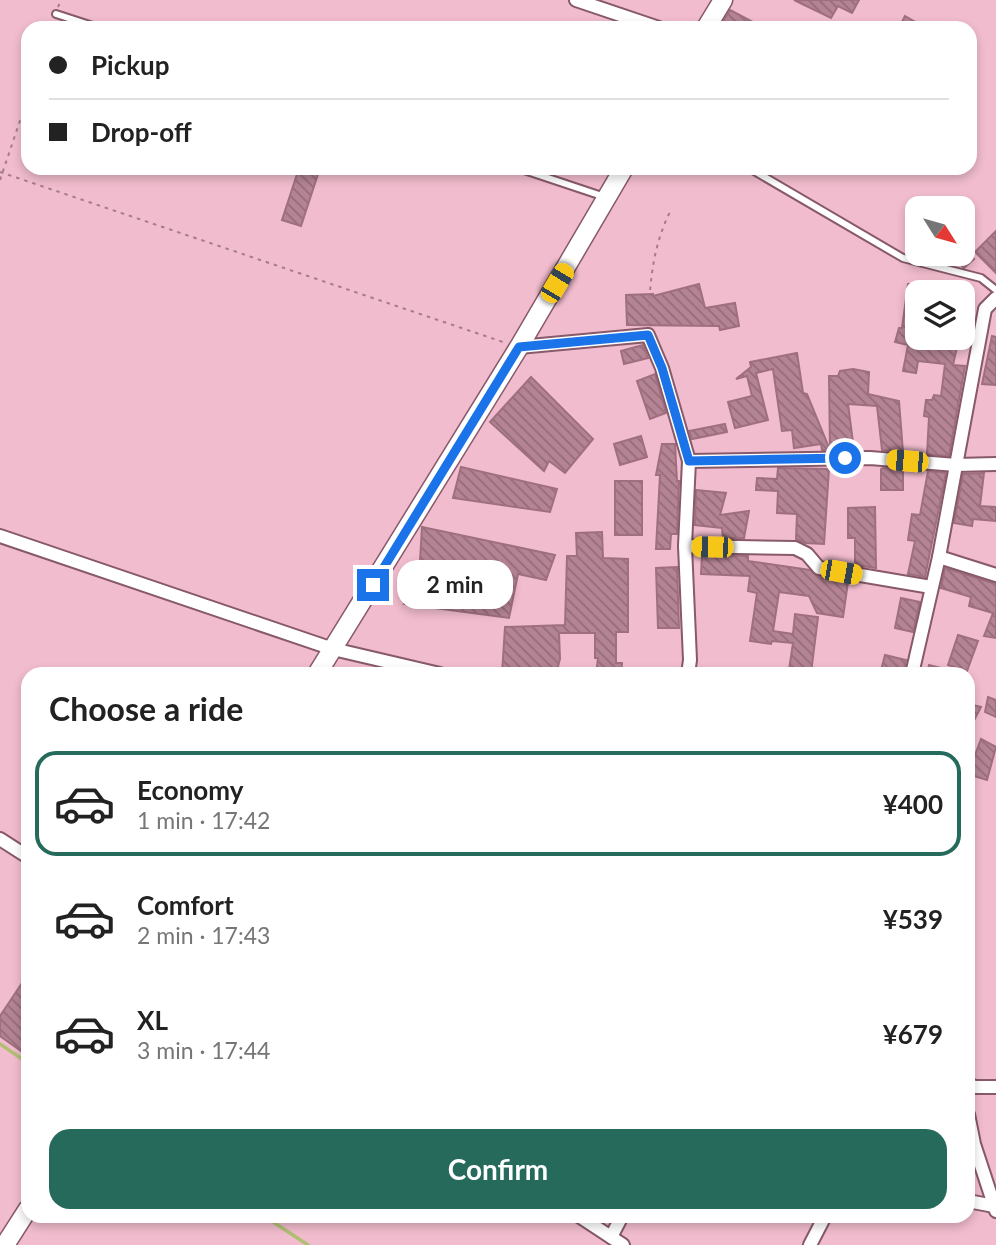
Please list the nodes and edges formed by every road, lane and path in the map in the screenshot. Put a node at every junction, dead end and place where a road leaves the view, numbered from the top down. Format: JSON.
{"nodes":[{"id":1,"x":576,"y":0,"type":"edge"},
{"id":2,"x":723,"y":0,"type":"edge"},
{"id":3,"x":597,"y":3,"type":"edge"},
{"id":4,"x":56,"y":13,"type":"dead end"},
{"id":5,"x":79,"y":21,"type":"edge"},
{"id":6,"x":642,"y":21,"type":"edge"},
{"id":7,"x":710,"y":21,"type":"edge"},
{"id":8,"x":21,"y":117,"type":"edge"},
{"id":9,"x":1,"y":173,"type":"edge"},
{"id":10,"x":539,"y":175,"type":"edge"},
{"id":11,"x":620,"y":175,"type":"edge"},
{"id":12,"x":762,"y":175,"type":"edge"},
{"id":13,"x":0,"y":180,"type":"edge"},
{"id":14,"x":607,"y":198,"type":"junction"},
{"id":15,"x":671,"y":210,"type":"dead end"},
{"id":16,"x":996,"y":290,"type":"edge"},
{"id":17,"x":996,"y":298,"type":"edge"},
{"id":18,"x":648,"y":335,"type":"junction"},
{"id":19,"x":519,"y":347,"type":"junction"},
{"id":20,"x":689,"y":461,"type":"junction"},
{"id":21,"x":996,"y":464,"type":"edge"},
{"id":22,"x":956,"y":465,"type":"junction"},
{"id":23,"x":0,"y":536,"type":"edge"},
{"id":24,"x":685,"y":547,"type":"junction"},
{"id":25,"x":939,"y":557,"type":"junction"},
{"id":26,"x":996,"y":575,"type":"edge"},
{"id":27,"x":931,"y":587,"type":"junction"},
{"id":28,"x":333,"y":649,"type":"junction"},
{"id":29,"x":321,"y":667,"type":"edge"},
{"id":30,"x":410,"y":667,"type":"edge"},
{"id":31,"x":689,"y":667,"type":"edge"},
{"id":32,"x":914,"y":667,"type":"edge"},
{"id":33,"x":0,"y":839,"type":"edge"},
{"id":34,"x":21,"y":852,"type":"edge"},
{"id":35,"x":975,"y":1087,"type":"edge"},
{"id":36,"x":996,"y":1087,"type":"edge"},
{"id":37,"x":975,"y":1146,"type":"edge"},
{"id":38,"x":991,"y":1179,"type":"edge"},
{"id":39,"x":975,"y":1203,"type":"edge"},
{"id":40,"x":995,"y":1208,"type":"edge"},
{"id":41,"x":21,"y":1220,"type":"edge"},
{"id":42,"x":590,"y":1223,"type":"edge"},
{"id":43,"x":618,"y":1223,"type":"edge"},
{"id":44,"x":821,"y":1223,"type":"edge"},
{"id":45,"x":611,"y":1237,"type":"junction"},
{"id":46,"x":5,"y":1245,"type":"edge"},
{"id":47,"x":624,"y":1245,"type":"edge"},
{"id":48,"x":810,"y":1245,"type":"edge"}],
"edges":[{"from":1,"to":3,"type":"street"},
{"from":2,"to":7,"type":"street"},
{"from":3,"to":6,"type":"street"},
{"from":4,"to":5,"type":"lane"},
{"from":8,"to":9,"type":"path"},
{"from":9,"to":13,"type":"path"},
{"from":9,"to":19,"type":"path"},
{"from":10,"to":14,"type":"lane"},
{"from":11,"to":14,"type":"street"},
{"from":12,"to":16,"type":"lane"},
{"from":14,"to":19,"type":"street"},
{"from":15,"to":18,"type":"path"},
{"from":17,"to":22,"type":"street"},
{"from":18,"to":19,"type":"street"},
{"from":18,"to":20,"type":"street"},
{"from":19,"to":28,"type":"street"},
{"from":20,"to":22,"type":"street"},
{"from":20,"to":24,"type":"street"},
{"from":21,"to":22,"type":"street"},
{"from":22,"to":25,"type":"street"},
{"from":23,"to":28,"type":"street"},
{"from":24,"to":27,"type":"street"},
{"from":24,"to":31,"type":"street"},
{"from":25,"to":26,"type":"street"},
{"from":25,"to":27,"type":"street"},
{"from":27,"to":32,"type":"street"},
{"from":28,"to":29,"type":"street"},
{"from":28,"to":30,"type":"street"},
{"from":33,"to":34,"type":"street"},
{"from":35,"to":36,"type":"street"},
{"from":37,"to":38,"type":"street"},
{"from":38,"to":40,"type":"street"},
{"from":39,"to":40,"type":"street"},
{"from":41,"to":46,"type":"street"},
{"from":42,"to":45,"type":"street"},
{"from":43,"to":45,"type":"street"},
{"from":44,"to":48,"type":"street"},
{"from":45,"to":47,"type":"street"}]}
